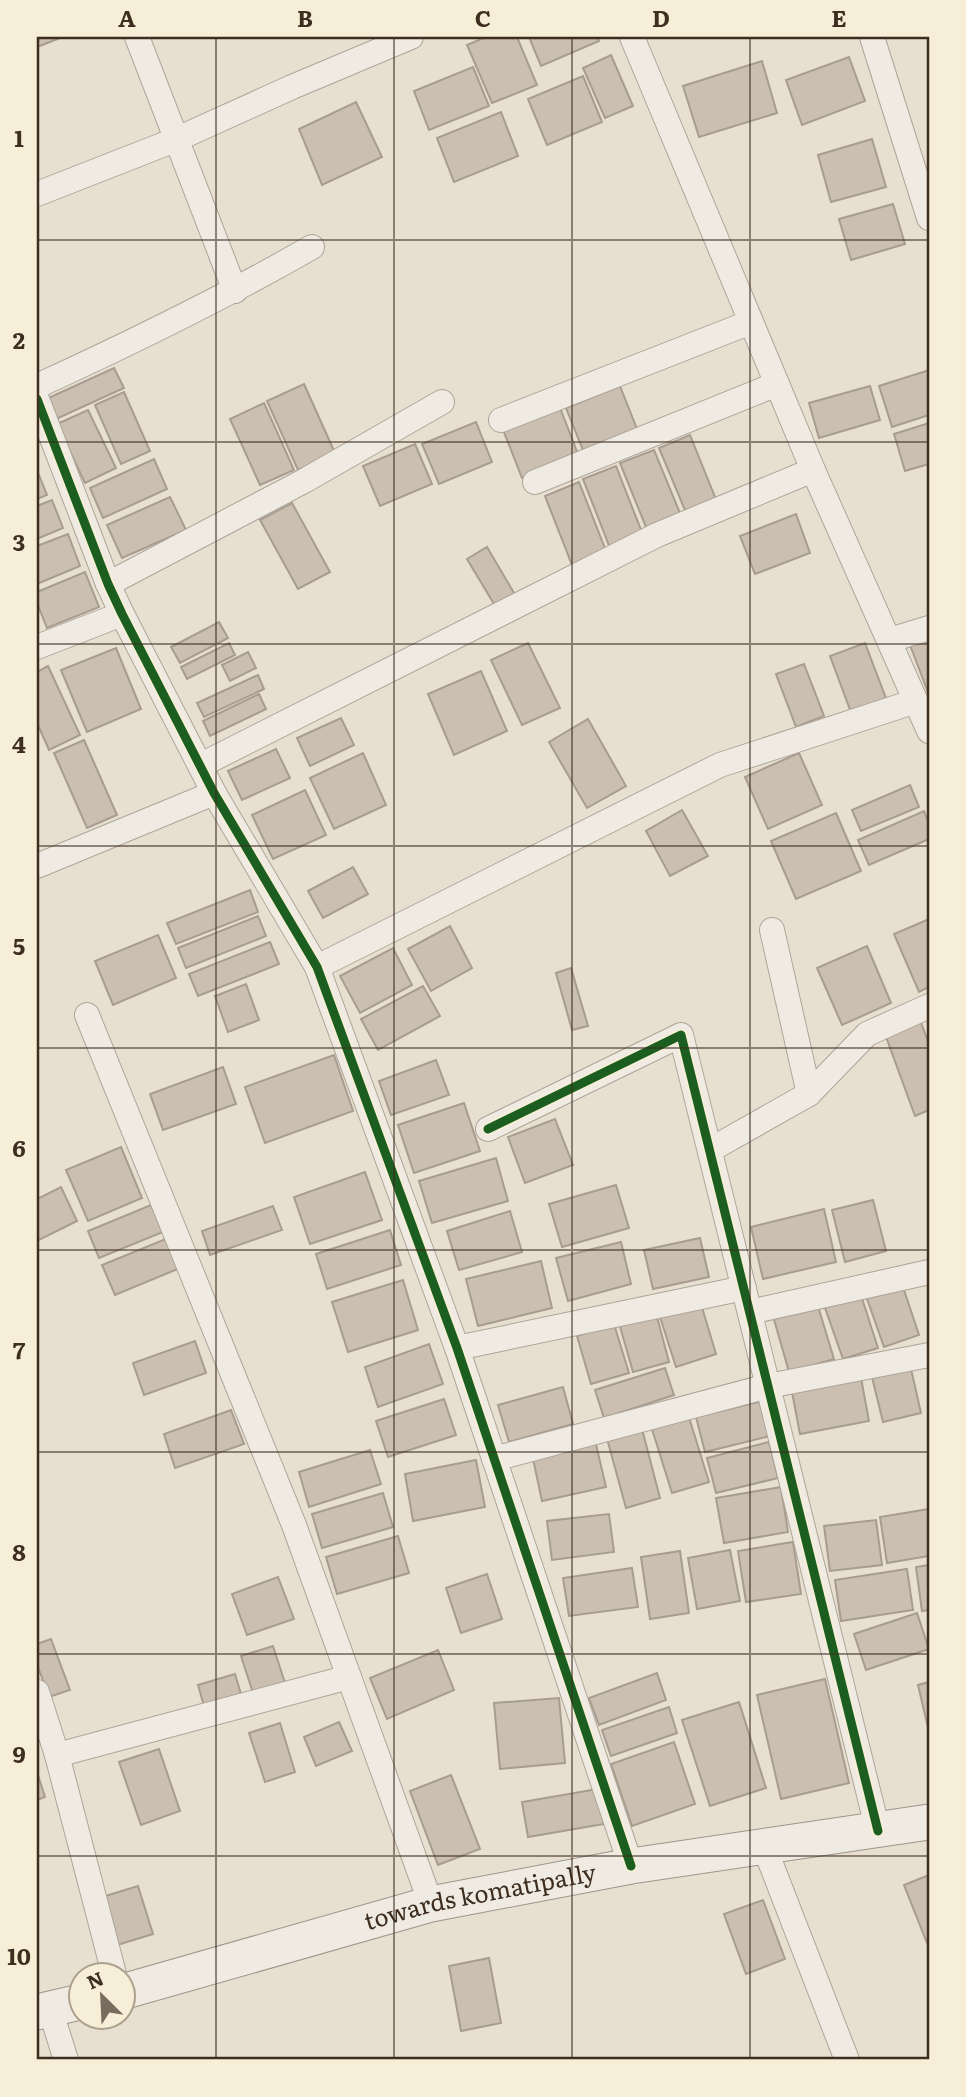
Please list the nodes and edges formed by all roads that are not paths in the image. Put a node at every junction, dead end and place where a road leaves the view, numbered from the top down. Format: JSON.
{"nodes":[{"id":1,"x":137,"y":37,"type":"edge"},
{"id":2,"x":411,"y":37,"type":"edge"},
{"id":3,"x":632,"y":37,"type":"edge"},
{"id":4,"x":872,"y":37,"type":"edge"},
{"id":5,"x":175,"y":140,"type":"junction"},
{"id":6,"x":37,"y":194,"type":"edge"},
{"id":7,"x":929,"y":218,"type":"edge"},
{"id":8,"x":312,"y":247,"type":"dead end"},
{"id":9,"x":235,"y":291,"type":"junction"},
{"id":10,"x":751,"y":322,"type":"junction"},
{"id":11,"x":777,"y":384,"type":"junction"},
{"id":12,"x":37,"y":386,"type":"edge"},
{"id":13,"x":37,"y":399,"type":"edge"},
{"id":14,"x":442,"y":402,"type":"dead end"},
{"id":15,"x":501,"y":420,"type":"dead end"},
{"id":16,"x":813,"y":470,"type":"junction"},
{"id":17,"x":535,"y":482,"type":"dead end"},
{"id":18,"x":108,"y":584,"type":"junction"},
{"id":19,"x":122,"y":614,"type":"junction"},
{"id":20,"x":929,"y":628,"type":"edge"},
{"id":21,"x":890,"y":640,"type":"junction"},
{"id":22,"x":37,"y":647,"type":"edge"},
{"id":23,"x":916,"y":701,"type":"junction"},
{"id":24,"x":929,"y":731,"type":"edge"},
{"id":25,"x":201,"y":765,"type":"junction"},
{"id":26,"x":214,"y":793,"type":"junction"},
{"id":27,"x":37,"y":866,"type":"edge"},
{"id":28,"x":772,"y":930,"type":"dead end"},
{"id":29,"x":317,"y":967,"type":"junction"},
{"id":30,"x":929,"y":1006,"type":"edge"},
{"id":31,"x":87,"y":1015,"type":"dead end"},
{"id":32,"x":809,"y":1094,"type":"junction"},
{"id":33,"x":488,"y":1129,"type":"dead end"},
{"id":34,"x":710,"y":1150,"type":"junction"},
{"id":35,"x":929,"y":1272,"type":"edge"},
{"id":36,"x":744,"y":1288,"type":"junction"},
{"id":37,"x":750,"y":1312,"type":"junction"},
{"id":38,"x":457,"y":1348,"type":"junction"},
{"id":39,"x":929,"y":1355,"type":"edge"},
{"id":40,"x":768,"y":1386,"type":"junction"},
{"id":41,"x":494,"y":1459,"type":"junction"},
{"id":42,"x":349,"y":1677,"type":"junction"},
{"id":43,"x":37,"y":1692,"type":"edge"},
{"id":44,"x":57,"y":1755,"type":"junction"},
{"id":45,"x":929,"y":1822,"type":"edge"},
{"id":46,"x":878,"y":1831,"type":"junction"},
{"id":47,"x":764,"y":1846,"type":"junction"},
{"id":48,"x":631,"y":1866,"type":"junction"},
{"id":49,"x":431,"y":1904,"type":"junction"},
{"id":50,"x":110,"y":1960,"type":"edge"},
{"id":51,"x":136,"y":1988,"type":"edge"},
{"id":52,"x":56,"y":2007,"type":"edge"},
{"id":53,"x":66,"y":2060,"type":"edge"},
{"id":54,"x":847,"y":2060,"type":"edge"}],
"edges":[{"from":1,"to":5,"type":"street"},
{"from":2,"to":5,"type":"street"},
{"from":3,"to":10,"type":"street"},
{"from":4,"to":7,"type":"street"},
{"from":5,"to":6,"type":"street"},
{"from":5,"to":9,"type":"street"},
{"from":8,"to":9,"type":"street"},
{"from":9,"to":12,"type":"street"},
{"from":10,"to":11,"type":"street"},
{"from":10,"to":15,"type":"street"},
{"from":11,"to":16,"type":"street"},
{"from":11,"to":17,"type":"street"},
{"from":13,"to":18,"type":"street"},
{"from":14,"to":18,"type":"street"},
{"from":16,"to":21,"type":"street"},
{"from":16,"to":25,"type":"street"},
{"from":18,"to":19,"type":"street"},
{"from":19,"to":22,"type":"street"},
{"from":19,"to":25,"type":"street"},
{"from":20,"to":21,"type":"street"},
{"from":21,"to":23,"type":"street"},
{"from":23,"to":24,"type":"street"},
{"from":23,"to":29,"type":"street"},
{"from":25,"to":26,"type":"street"},
{"from":26,"to":27,"type":"street"},
{"from":26,"to":29,"type":"street"},
{"from":28,"to":32,"type":"street"},
{"from":29,"to":38,"type":"street"},
{"from":30,"to":32,"type":"street"},
{"from":31,"to":42,"type":"street"},
{"from":32,"to":34,"type":"street"},
{"from":33,"to":34,"type":"street"},
{"from":34,"to":36,"type":"street"},
{"from":35,"to":37,"type":"street"},
{"from":36,"to":37,"type":"street"},
{"from":36,"to":38,"type":"street"},
{"from":37,"to":40,"type":"street"},
{"from":38,"to":41,"type":"street"},
{"from":39,"to":40,"type":"street"},
{"from":40,"to":41,"type":"street"},
{"from":40,"to":46,"type":"street"},
{"from":41,"to":48,"type":"street"},
{"from":42,"to":44,"type":"street"},
{"from":42,"to":49,"type":"street"},
{"from":43,"to":44,"type":"street"},
{"from":44,"to":50,"type":"street"},
{"from":45,"to":46,"type":"street","name":"towards komatipally"},
{"from":46,"to":47,"type":"street","name":"towards komatipally"},
{"from":47,"to":48,"type":"street","name":"towards komatipally"},
{"from":47,"to":54,"type":"street"},
{"from":48,"to":49,"type":"street","name":"towards komatipally"},
{"from":49,"to":51,"type":"street","name":"towards komatipally"},
{"from":52,"to":53,"type":"street"}]}
